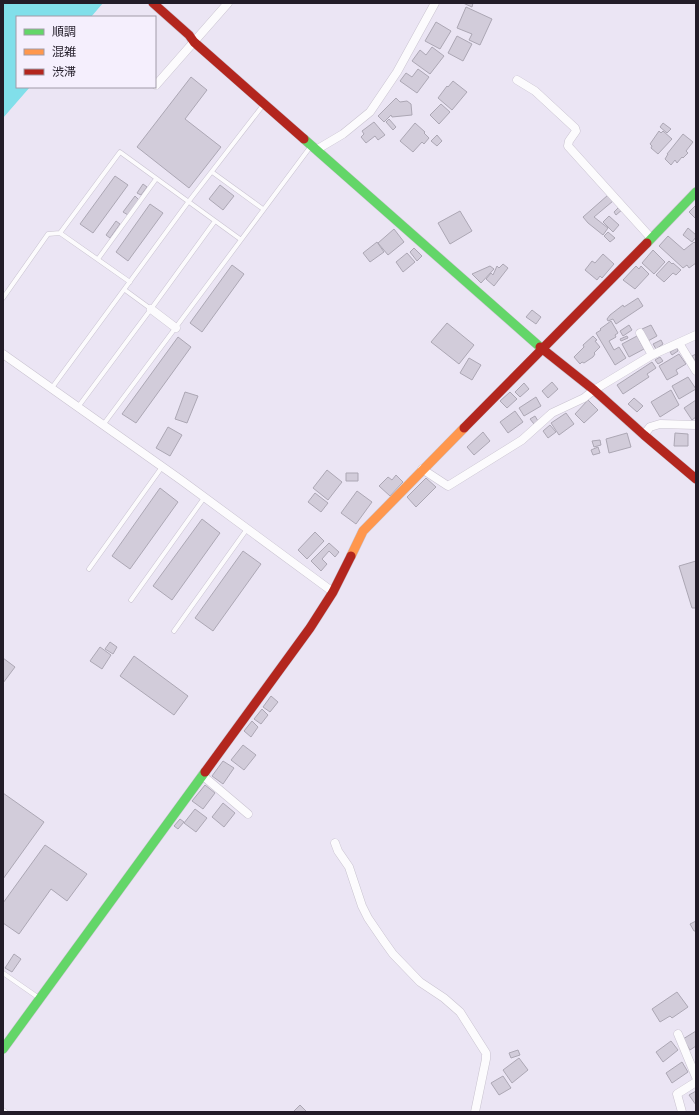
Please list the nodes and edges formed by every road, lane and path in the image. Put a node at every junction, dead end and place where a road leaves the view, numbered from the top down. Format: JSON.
{"nodes":[{"id":1,"x":153,"y":3,"type":"edge"},
{"id":2,"x":228,"y":3,"type":"edge"},
{"id":3,"x":435,"y":3,"type":"edge"},
{"id":4,"x":191,"y":38,"type":"junction"},
{"id":5,"x":517,"y":80,"type":"dead end"},
{"id":6,"x":156,"y":85,"type":"edge"},
{"id":7,"x":264,"y":104,"type":"junction"},
{"id":8,"x":314,"y":148,"type":"junction"},
{"id":9,"x":212,"y":172,"type":"junction"},
{"id":10,"x":156,"y":178,"type":"junction"},
{"id":11,"x":696,"y":192,"type":"edge"},
{"id":12,"x":189,"y":202,"type":"junction"},
{"id":13,"x":263,"y":209,"type":"junction"},
{"id":14,"x":215,"y":221,"type":"junction"},
{"id":15,"x":60,"y":233,"type":"junction"},
{"id":16,"x":651,"y":238,"type":"junction"},
{"id":17,"x":240,"y":239,"type":"junction"},
{"id":18,"x":98,"y":259,"type":"junction"},
{"id":19,"x":130,"y":282,"type":"junction"},
{"id":20,"x":125,"y":290,"type":"junction"},
{"id":21,"x":3,"y":298,"type":"edge"},
{"id":22,"x":151,"y":309,"type":"junction"},
{"id":23,"x":176,"y":328,"type":"junction"},
{"id":24,"x":640,"y":333,"type":"dead end"},
{"id":25,"x":696,"y":335,"type":"edge"},
{"id":26,"x":679,"y":343,"type":"junction"},
{"id":27,"x":543,"y":349,"type":"junction"},
{"id":28,"x":3,"y":354,"type":"edge"},
{"id":29,"x":652,"y":355,"type":"junction"},
{"id":30,"x":696,"y":371,"type":"edge"},
{"id":31,"x":51,"y":388,"type":"junction"},
{"id":32,"x":594,"y":390,"type":"junction"},
{"id":33,"x":78,"y":408,"type":"junction"},
{"id":34,"x":103,"y":425,"type":"junction"},
{"id":35,"x":696,"y":425,"type":"edge"},
{"id":36,"x":644,"y":435,"type":"junction"},
{"id":37,"x":162,"y":467,"type":"junction"},
{"id":38,"x":422,"y":469,"type":"junction"},
{"id":39,"x":696,"y":479,"type":"edge"},
{"id":40,"x":204,"y":498,"type":"junction"},
{"id":41,"x":247,"y":529,"type":"junction"},
{"id":42,"x":89,"y":569,"type":"dead end"},
{"id":43,"x":333,"y":592,"type":"junction"},
{"id":44,"x":131,"y":600,"type":"dead end"},
{"id":45,"x":174,"y":631,"type":"dead end"},
{"id":46,"x":202,"y":775,"type":"junction"},
{"id":47,"x":248,"y":814,"type":"dead end"},
{"id":48,"x":335,"y":843,"type":"dead end"},
{"id":49,"x":3,"y":973,"type":"edge"},
{"id":50,"x":39,"y":998,"type":"junction"},
{"id":51,"x":678,"y":1034,"type":"dead end"},
{"id":52,"x":3,"y":1048,"type":"edge"},
{"id":53,"x":696,"y":1077,"type":"edge"},
{"id":54,"x":696,"y":1082,"type":"edge"},
{"id":55,"x":3,"y":1110,"type":"edge"},
{"id":56,"x":6,"y":1112,"type":"edge"},
{"id":57,"x":475,"y":1112,"type":"edge"},
{"id":58,"x":682,"y":1112,"type":"edge"}],
"edges":[{"from":1,"to":4,"type":"street"},
{"from":2,"to":4,"type":"street"},
{"from":3,"to":8,"type":"street"},
{"from":4,"to":6,"type":"street"},
{"from":4,"to":7,"type":"street"},
{"from":5,"to":16,"type":"street"},
{"from":7,"to":8,"type":"street"},
{"from":7,"to":9,"type":"lane"},
{"from":8,"to":13,"type":"lane"},
{"from":8,"to":27,"type":"street"},
{"from":9,"to":12,"type":"lane"},
{"from":9,"to":13,"type":"lane"},
{"from":10,"to":12,"type":"lane"},
{"from":10,"to":15,"type":"lane"},
{"from":10,"to":18,"type":"lane"},
{"from":11,"to":16,"type":"street"},
{"from":12,"to":14,"type":"lane"},
{"from":12,"to":19,"type":"lane"},
{"from":13,"to":17,"type":"lane"},
{"from":14,"to":17,"type":"lane"},
{"from":14,"to":22,"type":"lane"},
{"from":15,"to":18,"type":"lane"},
{"from":15,"to":21,"type":"lane"},
{"from":16,"to":27,"type":"street"},
{"from":17,"to":23,"type":"lane"},
{"from":18,"to":19,"type":"lane"},
{"from":19,"to":20,"type":"lane"},
{"from":20,"to":22,"type":"lane"},
{"from":20,"to":31,"type":"lane"},
{"from":22,"to":23,"type":"street"},
{"from":22,"to":33,"type":"lane"},
{"from":23,"to":34,"type":"lane"},
{"from":24,"to":29,"type":"street"},
{"from":25,"to":26,"type":"street"},
{"from":26,"to":29,"type":"street"},
{"from":26,"to":30,"type":"street"},
{"from":27,"to":32,"type":"street"},
{"from":27,"to":38,"type":"street"},
{"from":28,"to":31,"type":"street"},
{"from":29,"to":32,"type":"street"},
{"from":31,"to":33,"type":"street"},
{"from":32,"to":36,"type":"street"},
{"from":32,"to":38,"type":"street"},
{"from":33,"to":34,"type":"street"},
{"from":34,"to":37,"type":"street"},
{"from":35,"to":36,"type":"street"},
{"from":36,"to":39,"type":"street"},
{"from":37,"to":40,"type":"street"},
{"from":37,"to":42,"type":"lane"},
{"from":38,"to":43,"type":"street"},
{"from":40,"to":41,"type":"street"},
{"from":40,"to":44,"type":"lane"},
{"from":41,"to":43,"type":"street"},
{"from":41,"to":45,"type":"lane"},
{"from":43,"to":46,"type":"street"},
{"from":46,"to":47,"type":"street"},
{"from":46,"to":50,"type":"street"},
{"from":48,"to":57,"type":"street"},
{"from":49,"to":50,"type":"lane"},
{"from":50,"to":52,"type":"street"},
{"from":51,"to":53,"type":"street"},
{"from":54,"to":58,"type":"street"},
{"from":55,"to":56,"type":"lane"}]}
